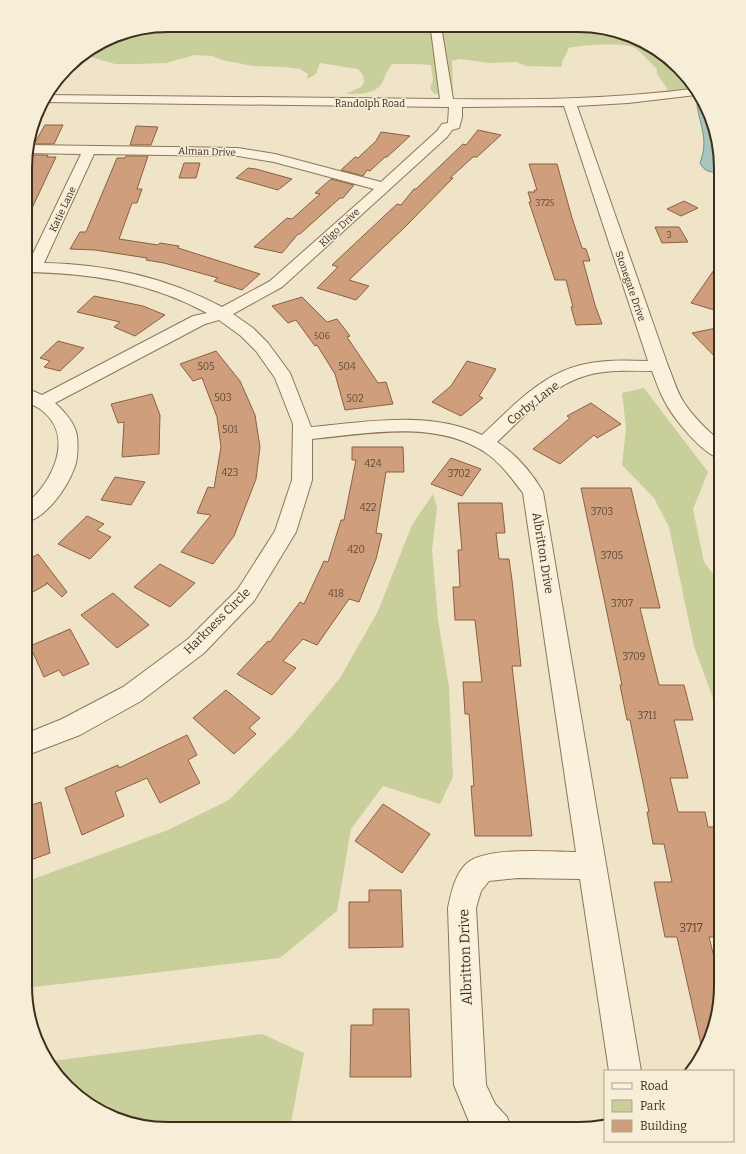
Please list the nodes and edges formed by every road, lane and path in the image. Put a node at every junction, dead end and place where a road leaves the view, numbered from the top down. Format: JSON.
{"nodes":[{"id":1,"x":437,"y":32,"type":"edge"},
{"id":2,"x":691,"y":92,"type":"edge"},
{"id":3,"x":51,"y":98,"type":"edge"},
{"id":4,"x":569,"y":102,"type":"junction"},
{"id":5,"x":448,"y":103,"type":"junction"},
{"id":6,"x":33,"y":149,"type":"edge"},
{"id":7,"x":90,"y":150,"type":"junction"},
{"id":8,"x":383,"y":187,"type":"junction"},
{"id":9,"x":32,"y":264,"type":"edge"},
{"id":10,"x":32,"y":268,"type":"edge"},
{"id":11,"x":222,"y":314,"type":"junction"},
{"id":12,"x":659,"y":366,"type":"junction"},
{"id":13,"x":41,"y":402,"type":"edge"},
{"id":14,"x":302,"y":434,"type":"junction"},
{"id":15,"x":483,"y":444,"type":"junction"},
{"id":16,"x":714,"y":447,"type":"edge"},
{"id":17,"x":32,"y":510,"type":"edge"},
{"id":18,"x":32,"y":742,"type":"edge"},
{"id":19,"x":592,"y":866,"type":"junction"},
{"id":20,"x":625,"y":1070,"type":"edge"},
{"id":21,"x":488,"y":1122,"type":"edge"}],
"edges":[{"from":1,"to":5,"type":"street"},
{"from":2,"to":4,"type":"street","name":"Randolph Road"},
{"from":3,"to":5,"type":"street","name":"Randolph Road"},
{"from":4,"to":5,"type":"street","name":"Randolph Road"},
{"from":4,"to":12,"type":"street","name":"Stonegate Drive"},
{"from":5,"to":8,"type":"street","name":"Kligo Drive"},
{"from":6,"to":7,"type":"street","name":"Alman Drive"},
{"from":7,"to":8,"type":"street","name":"Alman Drive"},
{"from":7,"to":9,"type":"street","name":"Katie Lane"},
{"from":8,"to":11,"type":"street","name":"Kligo Drive"},
{"from":10,"to":11,"type":"street","name":"Harkness Circle"},
{"from":11,"to":13,"type":"street","name":"Kligo Drive"},
{"from":11,"to":14,"type":"street","name":"Harkness Circle"},
{"from":12,"to":15,"type":"street","name":"Corby Lane"},
{"from":12,"to":16,"type":"street","name":"Stonegate Drive"},
{"from":13,"to":17,"type":"street"},
{"from":14,"to":15,"type":"street","name":"Albritton Drive"},
{"from":14,"to":18,"type":"street","name":"Harkness Circle"},
{"from":15,"to":19,"type":"street","name":"Albritton Drive"},
{"from":19,"to":20,"type":"street","name":"Albritton Drive"},
{"from":19,"to":21,"type":"street","name":"Albritton Drive"}]}
